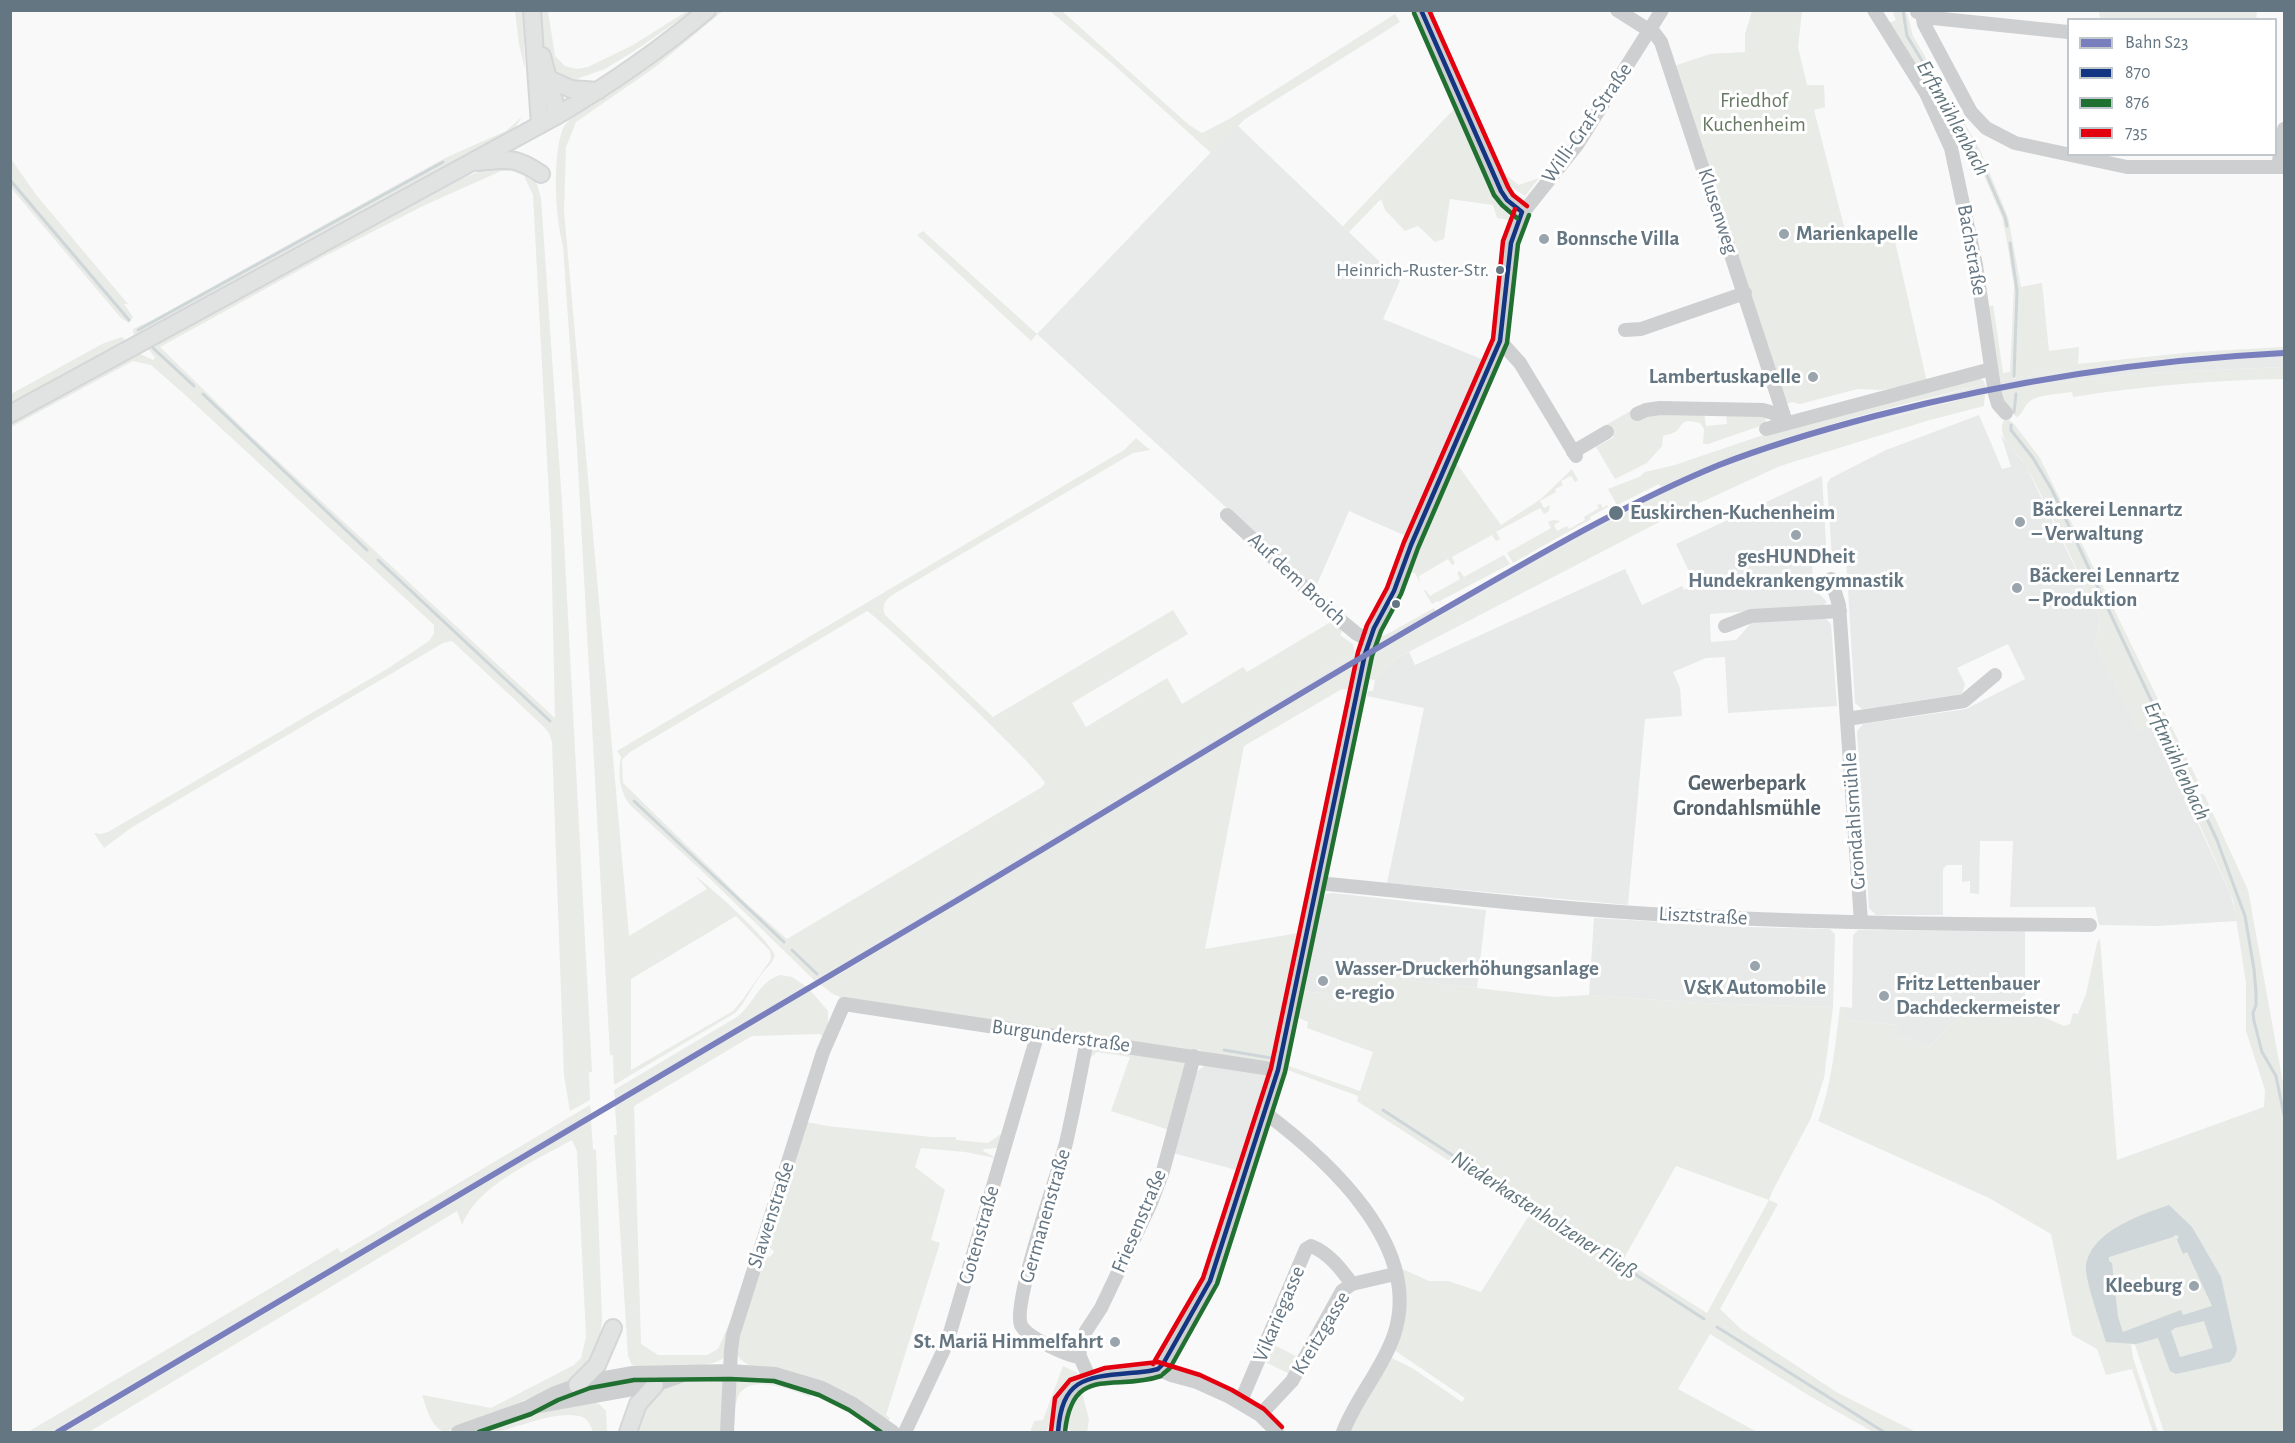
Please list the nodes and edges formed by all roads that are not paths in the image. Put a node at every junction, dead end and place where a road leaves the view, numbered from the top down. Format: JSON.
{"nodes":[{"id":1,"x":532,"y":10,"type":"edge"},
{"id":2,"x":707,"y":10,"type":"edge"},
{"id":3,"x":1421,"y":10,"type":"edge"},
{"id":4,"x":1617,"y":10,"type":"edge"},
{"id":5,"x":1662,"y":10,"type":"edge"},
{"id":6,"x":1874,"y":10,"type":"edge"},
{"id":7,"x":1918,"y":12,"type":"edge"},
{"id":8,"x":1650,"y":31,"type":"junction"},
{"id":9,"x":2067,"y":32,"type":"edge"},
{"id":10,"x":535,"y":34,"type":"junction"},
{"id":11,"x":549,"y":79,"type":"junction"},
{"id":12,"x":598,"y":91,"type":"junction"},
{"id":13,"x":538,"y":93,"type":"junction"},
{"id":14,"x":556,"y":116,"type":"junction"},
{"id":15,"x":540,"y":125,"type":"junction"},
{"id":16,"x":2284,"y":129,"type":"edge"},
{"id":17,"x":519,"y":136,"type":"junction"},
{"id":18,"x":2067,"y":154,"type":"edge"},
{"id":19,"x":2076,"y":156,"type":"edge"},
{"id":20,"x":471,"y":163,"type":"junction"},
{"id":21,"x":2281,"y":167,"type":"edge"},
{"id":22,"x":541,"y":174,"type":"dead end"},
{"id":23,"x":1522,"y":212,"type":"junction"},
{"id":24,"x":1745,"y":293,"type":"junction"},
{"id":25,"x":1625,"y":330,"type":"dead end"},
{"id":26,"x":1500,"y":341,"type":"junction"},
{"id":27,"x":1991,"y":369,"type":"junction"},
{"id":28,"x":2006,"y":413,"type":"dead end"},
{"id":29,"x":10,"y":414,"type":"edge"},
{"id":30,"x":1637,"y":414,"type":"dead end"},
{"id":31,"x":1786,"y":422,"type":"junction"},
{"id":32,"x":1766,"y":429,"type":"dead end"},
{"id":33,"x":1607,"y":432,"type":"dead end"},
{"id":34,"x":1227,"y":514,"type":"dead end"},
{"id":35,"x":1831,"y":579,"type":"dead end"},
{"id":36,"x":1840,"y":611,"type":"junction"},
{"id":37,"x":1725,"y":626,"type":"dead end"},
{"id":38,"x":1369,"y":640,"type":"junction"},
{"id":39,"x":1995,"y":675,"type":"dead end"},
{"id":40,"x":1847,"y":719,"type":"junction"},
{"id":41,"x":1318,"y":883,"type":"junction"},
{"id":42,"x":1861,"y":922,"type":"junction"},
{"id":43,"x":2090,"y":925,"type":"dead end"},
{"id":44,"x":844,"y":1004,"type":"joint"},
{"id":45,"x":1038,"y":1033,"type":"junction"},
{"id":46,"x":1087,"y":1040,"type":"junction"},
{"id":47,"x":1194,"y":1056,"type":"junction"},
{"id":48,"x":1278,"y":1070,"type":"junction"},
{"id":49,"x":1264,"y":1112,"type":"junction"},
{"id":50,"x":1395,"y":1274,"type":"junction"},
{"id":51,"x":1352,"y":1284,"type":"junction"},
{"id":52,"x":613,"y":1328,"type":"dead end"},
{"id":53,"x":1080,"y":1357,"type":"junction"},
{"id":54,"x":1158,"y":1369,"type":"junction"},
{"id":55,"x":730,"y":1371,"type":"junction"},
{"id":56,"x":691,"y":1373,"type":"junction"},
{"id":57,"x":1090,"y":1379,"type":"junction"},
{"id":58,"x":577,"y":1385,"type":"junction"},
{"id":59,"x":655,"y":1385,"type":"junction"},
{"id":60,"x":1240,"y":1403,"type":"junction"},
{"id":61,"x":528,"y":1407,"type":"junction"},
{"id":62,"x":1260,"y":1415,"type":"junction"},
{"id":63,"x":458,"y":1432,"type":"edge"},
{"id":64,"x":628,"y":1432,"type":"edge"},
{"id":65,"x":727,"y":1432,"type":"edge"},
{"id":66,"x":893,"y":1432,"type":"edge"},
{"id":67,"x":905,"y":1432,"type":"edge"},
{"id":68,"x":1058,"y":1432,"type":"edge"},
{"id":69,"x":1277,"y":1432,"type":"edge"},
{"id":70,"x":1343,"y":1432,"type":"edge"}],
"edges":[{"from":1,"to":10,"type":"main road"},
{"from":2,"to":12,"type":"main road"},
{"from":3,"to":23,"type":"street"},
{"from":4,"to":8,"type":"street"},
{"from":5,"to":8,"type":"street","name":"Willi-Graf-Straße"},
{"from":6,"to":27,"type":"street","name":"Bachstraße"},
{"from":7,"to":9,"type":"street"},
{"from":7,"to":18,"type":"street"},
{"from":8,"to":23,"type":"street","name":"Willi-Graf-Straße"},
{"from":8,"to":24,"type":"street","name":"Klusenweg"},
{"from":10,"to":11,"type":"main road"},
{"from":10,"to":13,"type":"main road"},
{"from":11,"to":12,"type":"main road"},
{"from":11,"to":14,"type":"main road"},
{"from":12,"to":14,"type":"main road"},
{"from":13,"to":15,"type":"main road"},
{"from":13,"to":17,"type":"main road"},
{"from":14,"to":15,"type":"main road"},
{"from":15,"to":17,"type":"main road"},
{"from":16,"to":21,"type":"street"},
{"from":17,"to":20,"type":"main road"},
{"from":19,"to":21,"type":"street"},
{"from":20,"to":22,"type":"main road"},
{"from":20,"to":29,"type":"main road"},
{"from":23,"to":26,"type":"street","name":"Willi-Graf-Straße"},
{"from":24,"to":25,"type":"street"},
{"from":24,"to":31,"type":"street","name":"Klusenweg"},
{"from":26,"to":33,"type":"street"},
{"from":26,"to":38,"type":"street","name":"Willi-Graf-Straße"},
{"from":27,"to":28,"type":"street","name":"Bachstraße"},
{"from":27,"to":31,"type":"street"},
{"from":30,"to":31,"type":"street"},
{"from":31,"to":32,"type":"street"},
{"from":34,"to":38,"type":"street","name":"Auf dem Broich"},
{"from":35,"to":36,"type":"street","name":"Grondahlsmühle"},
{"from":36,"to":37,"type":"street"},
{"from":36,"to":40,"type":"street","name":"Grondahlsmühle"},
{"from":38,"to":41,"type":"street","name":"Willi-Graf-Straße"},
{"from":39,"to":40,"type":"street"},
{"from":40,"to":42,"type":"street","name":"Grondahlsmühle"},
{"from":41,"to":42,"type":"street","name":"Lisztstraße"},
{"from":41,"to":48,"type":"street","name":"Willi-Graf-Straße"},
{"from":42,"to":43,"type":"street","name":"Lisztstraße"},
{"from":44,"to":45,"type":"street","name":"Burgunderstraße"},
{"from":44,"to":55,"type":"street","name":"Slawenstraße"},
{"from":45,"to":46,"type":"street","name":"Burgunderstraße"},
{"from":45,"to":67,"type":"street","name":"Gotenstraße"},
{"from":46,"to":47,"type":"street","name":"Burgunderstraße"},
{"from":46,"to":53,"type":"street","name":"Germanenstraße"},
{"from":47,"to":48,"type":"street","name":"Burgunderstraße"},
{"from":47,"to":53,"type":"street","name":"Friesenstraße"},
{"from":48,"to":49,"type":"street","name":"Willi-Graf-Straße"},
{"from":49,"to":50,"type":"street"},
{"from":49,"to":54,"type":"street","name":"Willi-Graf-Straße"},
{"from":50,"to":51,"type":"street","name":"Kreitzgasse"},
{"from":50,"to":70,"type":"street"},
{"from":51,"to":60,"type":"street","name":"Vikariegasse"},
{"from":51,"to":62,"type":"street","name":"Kreitzgasse"},
{"from":52,"to":58,"type":"main road"},
{"from":53,"to":57,"type":"street"},
{"from":54,"to":57,"type":"street"},
{"from":54,"to":60,"type":"street"},
{"from":55,"to":56,"type":"street"},
{"from":55,"to":65,"type":"street","name":"Slawenstraße"},
{"from":55,"to":66,"type":"street"},
{"from":56,"to":58,"type":"street"},
{"from":56,"to":59,"type":"street"},
{"from":57,"to":68,"type":"street"},
{"from":58,"to":61,"type":"street"},
{"from":59,"to":61,"type":"street"},
{"from":59,"to":64,"type":"main road"},
{"from":60,"to":62,"type":"street"},
{"from":61,"to":63,"type":"street"},
{"from":62,"to":69,"type":"street"}]}
